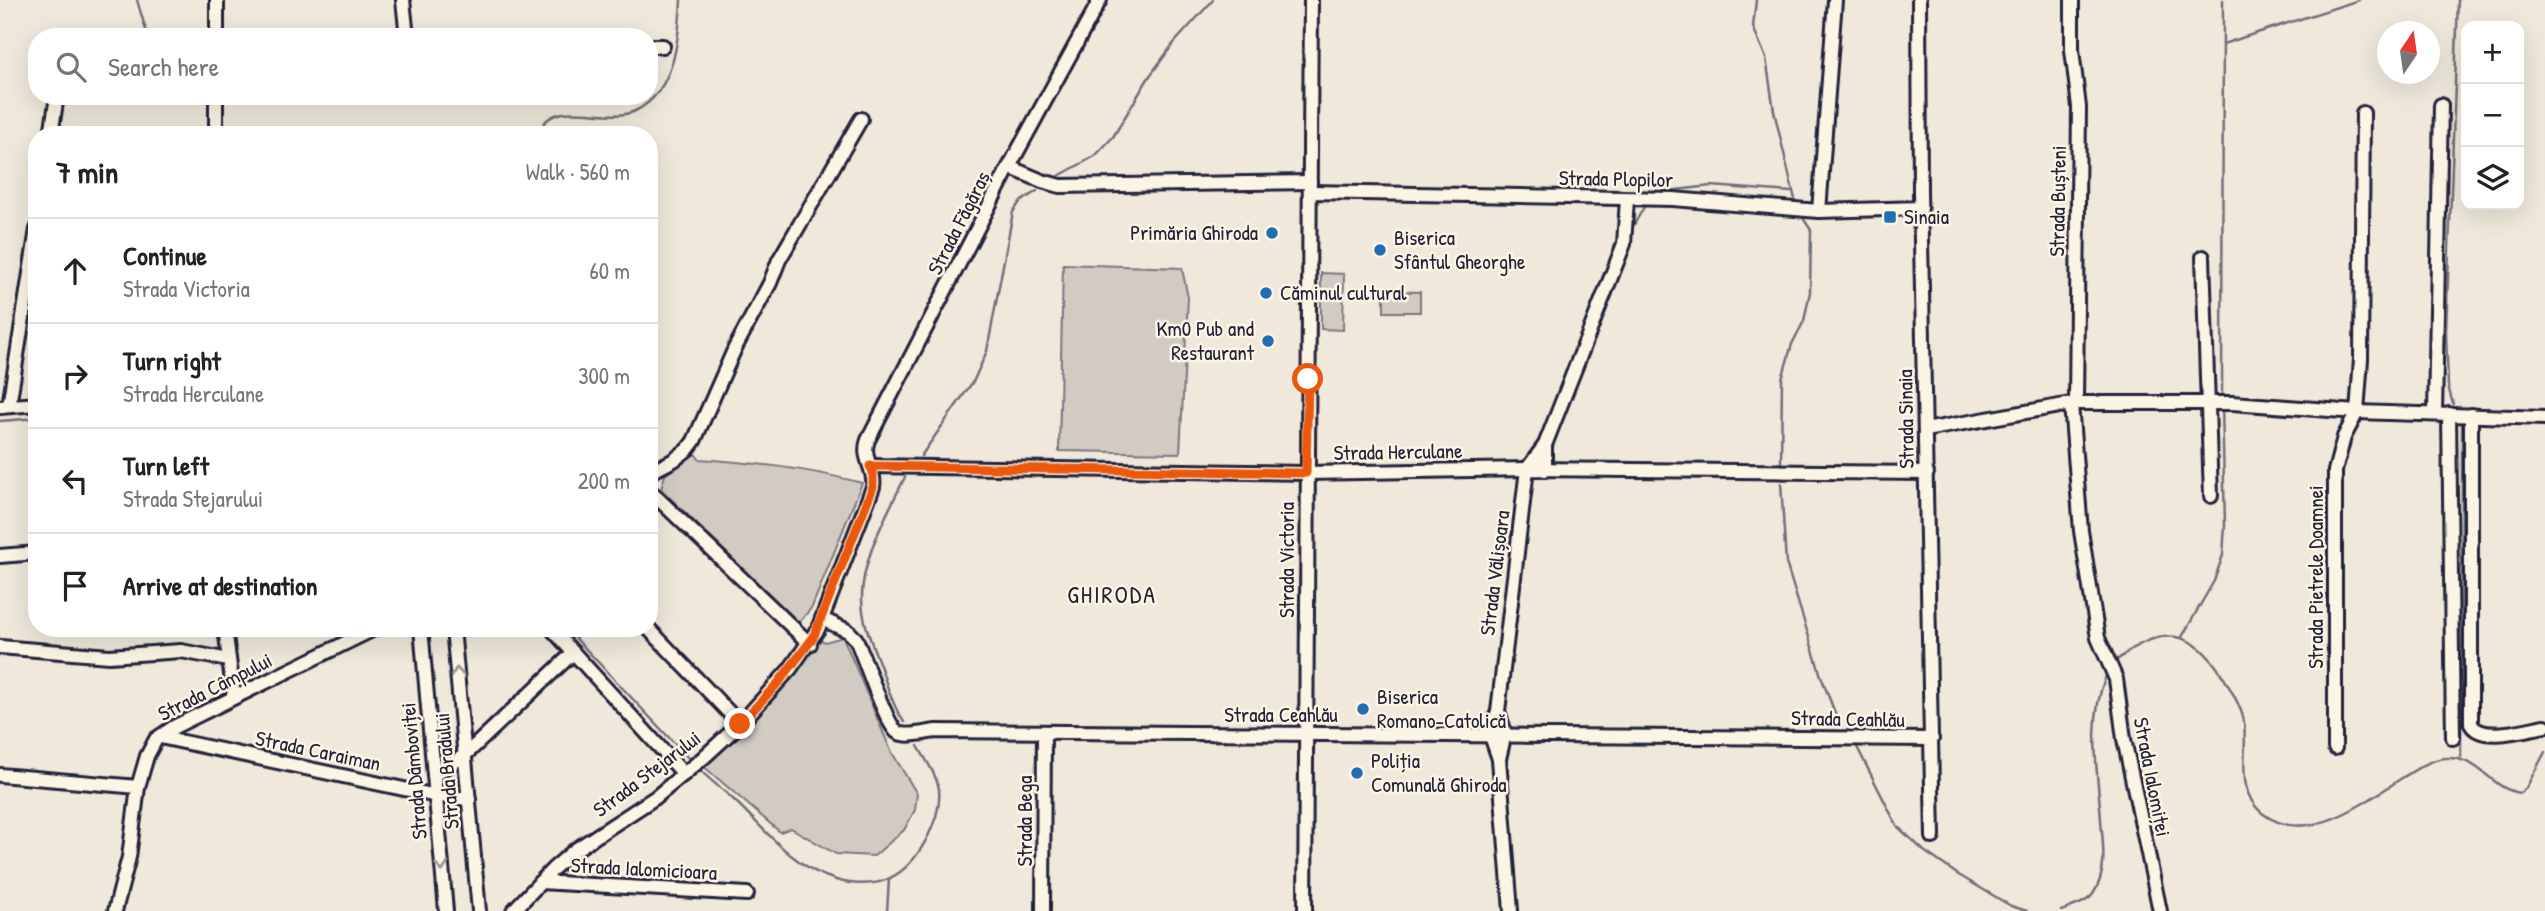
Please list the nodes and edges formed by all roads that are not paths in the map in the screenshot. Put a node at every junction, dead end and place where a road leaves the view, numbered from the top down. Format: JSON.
{"nodes":[{"id":1,"x":217,"y":0,"type":"edge"},
{"id":2,"x":404,"y":0,"type":"edge"},
{"id":3,"x":1100,"y":0,"type":"edge"},
{"id":4,"x":1311,"y":0,"type":"edge"},
{"id":5,"x":1835,"y":0,"type":"edge"},
{"id":6,"x":1919,"y":0,"type":"edge"},
{"id":7,"x":2072,"y":0,"type":"edge"},
{"id":8,"x":216,"y":28,"type":"edge"},
{"id":9,"x":406,"y":28,"type":"edge"},
{"id":10,"x":658,"y":46,"type":"edge"},
{"id":11,"x":663,"y":46,"type":"dead end"},
{"id":12,"x":56,"y":105,"type":"edge"},
{"id":13,"x":216,"y":105,"type":"edge"},
{"id":14,"x":2441,"y":105,"type":"dead end"},
{"id":15,"x":2363,"y":113,"type":"dead end"},
{"id":16,"x":861,"y":119,"type":"dead end"},
{"id":17,"x":52,"y":126,"type":"edge"},
{"id":18,"x":216,"y":126,"type":"edge"},
{"id":19,"x":1009,"y":167,"type":"junction"},
{"id":20,"x":1310,"y":187,"type":"junction"},
{"id":21,"x":1627,"y":199,"type":"junction"},
{"id":22,"x":1921,"y":208,"type":"junction"},
{"id":23,"x":1819,"y":211,"type":"junction"},
{"id":24,"x":2203,"y":257,"type":"dead end"},
{"id":25,"x":28,"y":279,"type":"edge"},
{"id":26,"x":2073,"y":403,"type":"junction"},
{"id":27,"x":2211,"y":403,"type":"junction"},
{"id":28,"x":28,"y":405,"type":"edge"},
{"id":29,"x":5,"y":406,"type":"edge"},
{"id":30,"x":2357,"y":412,"type":"junction"},
{"id":31,"x":2435,"y":414,"type":"junction"},
{"id":32,"x":2449,"y":414,"type":"junction"},
{"id":33,"x":2471,"y":415,"type":"junction"},
{"id":34,"x":2545,"y":418,"type":"edge"},
{"id":35,"x":1925,"y":430,"type":"junction"},
{"id":36,"x":870,"y":466,"type":"junction"},
{"id":37,"x":658,"y":467,"type":"edge"},
{"id":38,"x":1536,"y":469,"type":"junction"},
{"id":39,"x":1306,"y":473,"type":"junction"},
{"id":40,"x":1927,"y":473,"type":"junction"},
{"id":41,"x":2211,"y":496,"type":"dead end"},
{"id":42,"x":658,"y":499,"type":"edge"},
{"id":43,"x":28,"y":554,"type":"edge"},
{"id":44,"x":0,"y":556,"type":"edge"},
{"id":45,"x":822,"y":619,"type":"junction"},
{"id":46,"x":226,"y":637,"type":"edge"},
{"id":47,"x":357,"y":637,"type":"edge"},
{"id":48,"x":422,"y":637,"type":"edge"},
{"id":49,"x":454,"y":637,"type":"edge"},
{"id":50,"x":559,"y":637,"type":"edge"},
{"id":51,"x":657,"y":637,"type":"edge"},
{"id":52,"x":810,"y":644,"type":"junction"},
{"id":53,"x":0,"y":647,"type":"edge"},
{"id":54,"x":2105,"y":651,"type":"joint"},
{"id":55,"x":573,"y":653,"type":"junction"},
{"id":56,"x":229,"y":660,"type":"junction"},
{"id":57,"x":234,"y":697,"type":"junction"},
{"id":58,"x":740,"y":724,"type":"junction"},
{"id":59,"x":2545,"y":726,"type":"edge"},
{"id":60,"x":1044,"y":732,"type":"junction"},
{"id":61,"x":1497,"y":733,"type":"junction"},
{"id":62,"x":1306,"y":735,"type":"junction"},
{"id":63,"x":160,"y":737,"type":"junction"},
{"id":64,"x":2453,"y":738,"type":"dead end"},
{"id":65,"x":1932,"y":739,"type":"junction"},
{"id":66,"x":2335,"y":748,"type":"dead end"},
{"id":67,"x":465,"y":755,"type":"junction"},
{"id":68,"x":691,"y":768,"type":"junction"},
{"id":69,"x":0,"y":775,"type":"edge"},
{"id":70,"x":434,"y":775,"type":"junction"},
{"id":71,"x":138,"y":787,"type":"junction"},
{"id":72,"x":436,"y":795,"type":"junction"},
{"id":73,"x":469,"y":799,"type":"junction"},
{"id":74,"x":1933,"y":837,"type":"dead end"},
{"id":75,"x":540,"y":882,"type":"junction"},
{"id":76,"x":747,"y":894,"type":"dead end"},
{"id":77,"x":115,"y":911,"type":"edge"},
{"id":78,"x":446,"y":911,"type":"edge"},
{"id":79,"x":479,"y":911,"type":"edge"},
{"id":80,"x":513,"y":911,"type":"edge"},
{"id":81,"x":1043,"y":911,"type":"edge"},
{"id":82,"x":1305,"y":911,"type":"edge"},
{"id":83,"x":1511,"y":911,"type":"edge"},
{"id":84,"x":2160,"y":911,"type":"edge"}],
"edges":[{"from":1,"to":8,"type":"street"},
{"from":2,"to":9,"type":"street"},
{"from":3,"to":19,"type":"street","name":"Strada Făgăraș"},
{"from":4,"to":20,"type":"street","name":"Strada Victoria"},
{"from":5,"to":23,"type":"street"},
{"from":6,"to":22,"type":"street","name":"Strada Sinaia"},
{"from":7,"to":26,"type":"street","name":"Strada Bușteni"},
{"from":10,"to":11,"type":"street"},
{"from":12,"to":17,"type":"street"},
{"from":13,"to":18,"type":"street"},
{"from":14,"to":31,"type":"street"},
{"from":15,"to":30,"type":"street"},
{"from":16,"to":37,"type":"street"},
{"from":19,"to":20,"type":"street","name":"Strada Plopilor"},
{"from":19,"to":36,"type":"street","name":"Strada Făgăraș"},
{"from":20,"to":21,"type":"street","name":"Strada Plopilor"},
{"from":20,"to":39,"type":"street","name":"Strada Victoria"},
{"from":21,"to":23,"type":"street","name":"Strada Plopilor"},
{"from":21,"to":38,"type":"street","name":"Strada Vălișoara"},
{"from":22,"to":23,"type":"street","name":"Strada Plopilor"},
{"from":22,"to":35,"type":"street","name":"Strada Sinaia"},
{"from":24,"to":27,"type":"street"},
{"from":25,"to":29,"type":"street"},
{"from":26,"to":27,"type":"street"},
{"from":26,"to":35,"type":"street"},
{"from":26,"to":54,"type":"street","name":"Strada Bușteni"},
{"from":27,"to":30,"type":"street"},
{"from":27,"to":41,"type":"street"},
{"from":28,"to":29,"type":"street"},
{"from":30,"to":31,"type":"street"},
{"from":30,"to":66,"type":"street","name":"Strada Pietrele Doamnei"},
{"from":31,"to":32,"type":"street"},
{"from":32,"to":33,"type":"street"},
{"from":32,"to":64,"type":"street"},
{"from":33,"to":34,"type":"street"},
{"from":33,"to":59,"type":"street"},
{"from":35,"to":40,"type":"street","name":"Strada Sinaia"},
{"from":36,"to":39,"type":"street","name":"Strada Herculane"},
{"from":36,"to":45,"type":"street","name":"Strada Stejarului"},
{"from":38,"to":39,"type":"street","name":"Strada Herculane"},
{"from":38,"to":40,"type":"street","name":"Strada Herculane"},
{"from":38,"to":61,"type":"street","name":"Strada Vălișoara"},
{"from":39,"to":62,"type":"street","name":"Strada Victoria"},
{"from":40,"to":65,"type":"street","name":"Strada Sinaia"},
{"from":42,"to":52,"type":"street"},
{"from":43,"to":44,"type":"street"},
{"from":45,"to":52,"type":"street","name":"Strada Stejarului"},
{"from":45,"to":60,"type":"street","name":"Strada Ceahlău"},
{"from":46,"to":56,"type":"street"},
{"from":47,"to":57,"type":"street","name":"Strada Câmpului"},
{"from":48,"to":70,"type":"street","name":"Strada Dâmboviței"},
{"from":67,"to":49,"type":"street","name":"Strada Bradului","one_way":true},
{"from":50,"to":55,"type":"street"},
{"from":51,"to":58,"type":"street"},
{"from":52,"to":58,"type":"street","name":"Strada Stejarului"},
{"from":53,"to":56,"type":"street"},
{"from":54,"to":84,"type":"street","name":"Strada Ialomiței"},
{"from":55,"to":67,"type":"street"},
{"from":55,"to":68,"type":"street"},
{"from":56,"to":57,"type":"street"},
{"from":57,"to":63,"type":"street","name":"Strada Câmpului"},
{"from":58,"to":68,"type":"street","name":"Strada Stejarului"},
{"from":60,"to":62,"type":"street","name":"Strada Ceahlău"},
{"from":60,"to":81,"type":"street","name":"Strada Bega"},
{"from":61,"to":62,"type":"street","name":"Strada Ceahlău"},
{"from":61,"to":65,"type":"street","name":"Strada Ceahlău"},
{"from":61,"to":83,"type":"street"},
{"from":62,"to":82,"type":"street","name":"Strada Victoria"},
{"from":63,"to":71,"type":"street","name":"Strada Câmpului"},
{"from":63,"to":72,"type":"street","name":"Strada Caraiman"},
{"from":65,"to":74,"type":"street","name":"Strada Sinaia"},
{"from":67,"to":70,"type":"street"},
{"from":67,"to":73,"type":"street","name":"Strada Bradului"},
{"from":68,"to":75,"type":"street","name":"Strada Stejarului"},
{"from":69,"to":71,"type":"street"},
{"from":70,"to":72,"type":"street","name":"Strada Dâmboviței"},
{"from":71,"to":77,"type":"street","name":"Strada Câmpului"},
{"from":72,"to":73,"type":"street","name":"Strada Caraiman"},
{"from":72,"to":78,"type":"street","name":"Strada Dâmboviței","one_way":true},
{"from":73,"to":79,"type":"street","name":"Strada Bradului"},
{"from":75,"to":76,"type":"street","name":"Strada Ialomicioara"},
{"from":75,"to":80,"type":"street","name":"Strada Stejarului"}]}
